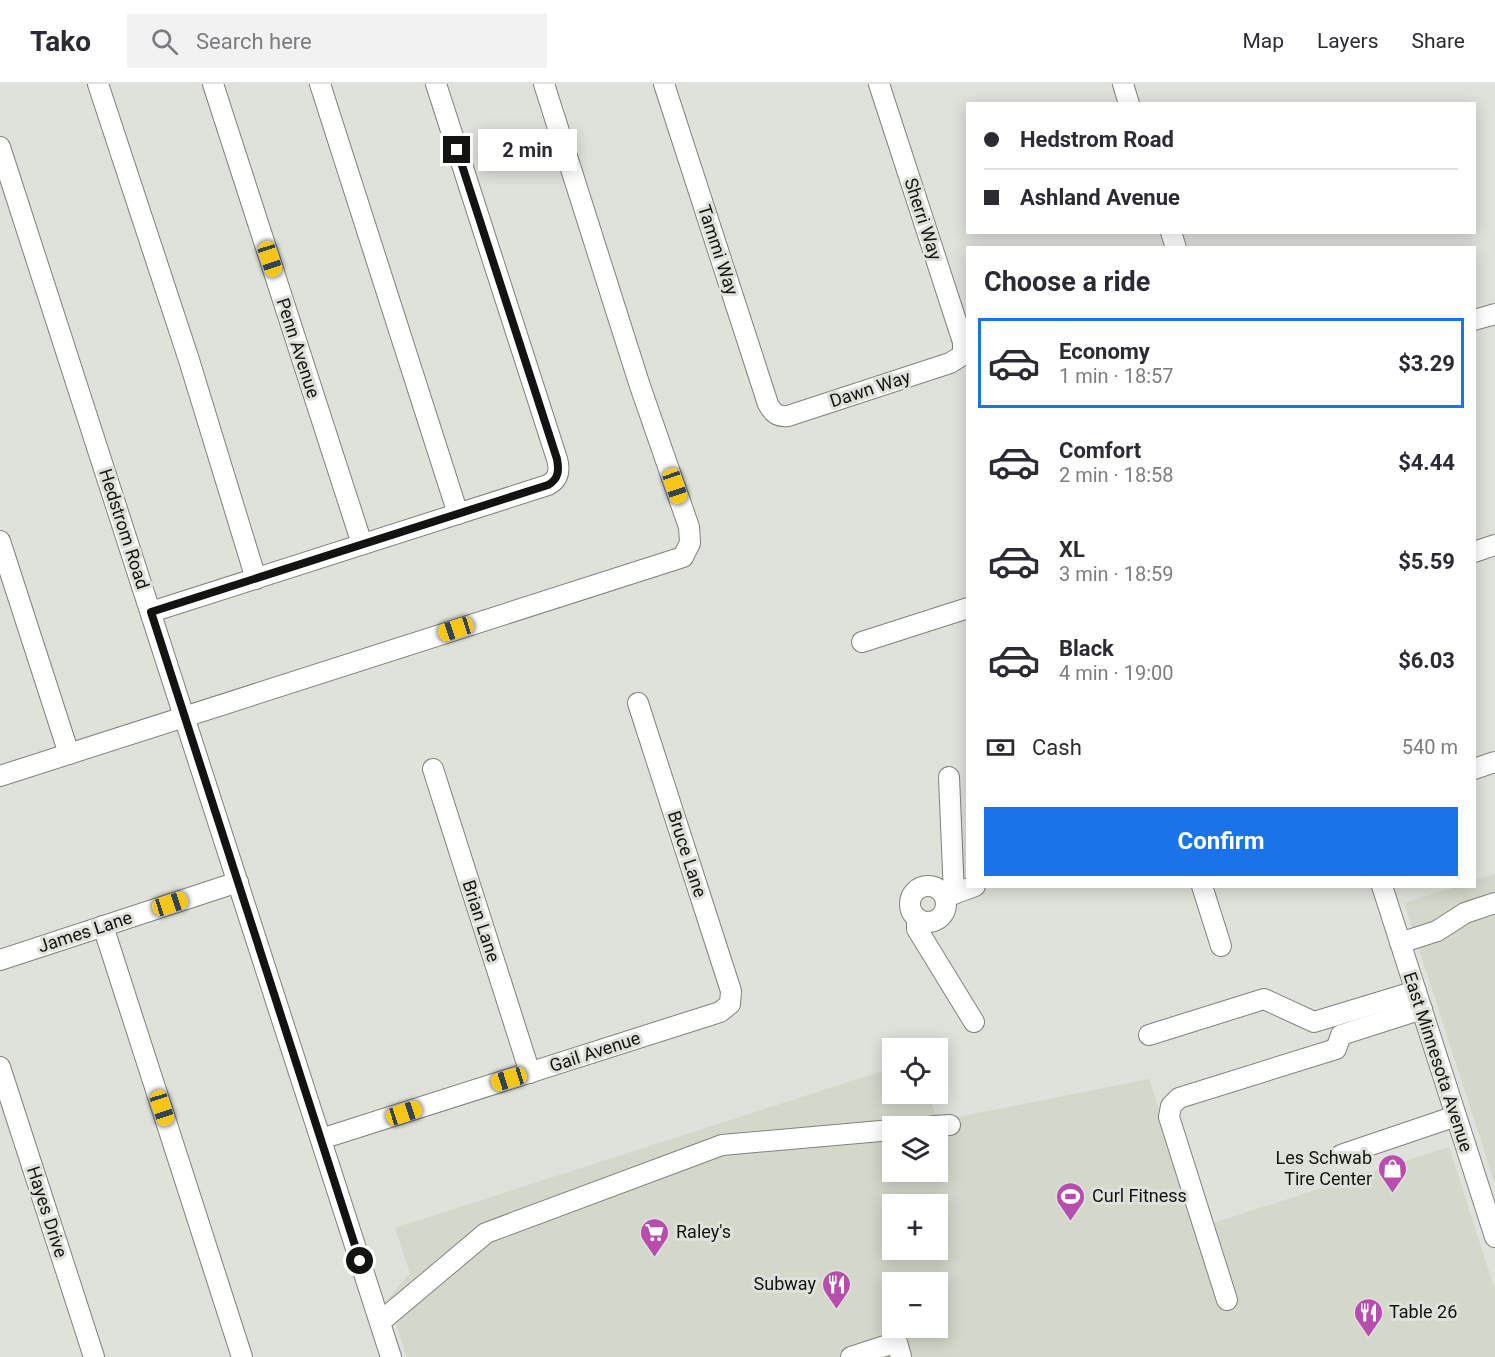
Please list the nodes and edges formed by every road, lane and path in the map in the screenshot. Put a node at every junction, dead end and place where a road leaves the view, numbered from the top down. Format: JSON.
{"nodes":[{"id":1,"x":98,"y":84,"type":"edge"},
{"id":2,"x":213,"y":84,"type":"edge"},
{"id":3,"x":320,"y":84,"type":"edge"},
{"id":4,"x":436,"y":84,"type":"edge"},
{"id":5,"x":543,"y":84,"type":"edge"},
{"id":6,"x":664,"y":84,"type":"edge"},
{"id":7,"x":879,"y":84,"type":"edge"},
{"id":8,"x":1123,"y":84,"type":"edge"},
{"id":9,"x":1128,"y":102,"type":"edge"},
{"id":10,"x":0,"y":149,"type":"edge"},
{"id":11,"x":1495,"y":314,"type":"edge"},
{"id":12,"x":1476,"y":319,"type":"edge"},
{"id":13,"x":963,"y":355,"type":"joint"},
{"id":14,"x":775,"y":414,"type":"joint"},
{"id":15,"x":458,"y":514,"type":"junction"},
{"id":16,"x":0,"y":541,"type":"edge"},
{"id":17,"x":362,"y":544,"type":"junction"},
{"id":18,"x":1495,"y":545,"type":"edge"},
{"id":19,"x":1476,"y":551,"type":"edge"},
{"id":20,"x":256,"y":579,"type":"junction"},
{"id":21,"x":966,"y":609,"type":"edge"},
{"id":22,"x":151,"y":612,"type":"junction"},
{"id":23,"x":862,"y":642,"type":"dead end"},
{"id":24,"x":638,"y":703,"type":"dead end"},
{"id":25,"x":184,"y":717,"type":"junction"},
{"id":26,"x":69,"y":754,"type":"junction"},
{"id":27,"x":1495,"y":762,"type":"edge"},
{"id":28,"x":1476,"y":768,"type":"edge"},
{"id":29,"x":433,"y":769,"type":"dead end"},
{"id":30,"x":0,"y":776,"type":"edge"},
{"id":31,"x":949,"y":777,"type":"dead end"},
{"id":32,"x":238,"y":882,"type":"junction"},
{"id":33,"x":969,"y":888,"type":"edge"},
{"id":34,"x":1203,"y":888,"type":"edge"},
{"id":35,"x":1383,"y":888,"type":"edge"},
{"id":36,"x":950,"y":895,"type":"junction"},
{"id":37,"x":1495,"y":903,"type":"edge"},
{"id":38,"x":917,"y":918,"type":"junction"},
{"id":39,"x":103,"y":926,"type":"junction"},
{"id":40,"x":1400,"y":943,"type":"junction"},
{"id":41,"x":1221,"y":946,"type":"dead end"},
{"id":42,"x":0,"y":960,"type":"edge"},
{"id":43,"x":1419,"y":1000,"type":"junction"},
{"id":44,"x":730,"y":1004,"type":"joint"},
{"id":45,"x":974,"y":1022,"type":"dead end"},
{"id":46,"x":1149,"y":1035,"type":"dead end"},
{"id":47,"x":0,"y":1067,"type":"edge"},
{"id":48,"x":530,"y":1073,"type":"junction"},
{"id":49,"x":1456,"y":1116,"type":"junction"},
{"id":50,"x":882,"y":1131,"type":"edge"},
{"id":51,"x":321,"y":1139,"type":"junction"},
{"id":52,"x":1341,"y":1155,"type":"dead end"},
{"id":53,"x":1490,"y":1201,"type":"edge"},
{"id":54,"x":1495,"y":1237,"type":"edge"},
{"id":55,"x":1227,"y":1300,"type":"dead end"},
{"id":56,"x":380,"y":1322,"type":"junction"},
{"id":57,"x":94,"y":1357,"type":"edge"},
{"id":58,"x":242,"y":1357,"type":"edge"},
{"id":59,"x":391,"y":1357,"type":"edge"},
{"id":60,"x":851,"y":1357,"type":"edge"},
{"id":61,"x":902,"y":1357,"type":"edge"}],
"edges":[{"from":1,"to":20,"type":"street"},
{"from":2,"to":17,"type":"street","name":"Penn Avenue"},
{"from":3,"to":15,"type":"street"},
{"from":4,"to":15,"type":"street"},
{"from":5,"to":25,"type":"street"},
{"from":6,"to":14,"type":"street","name":"Tammi Way"},
{"from":7,"to":13,"type":"street","name":"Sherri Way"},
{"from":8,"to":9,"type":"street"},
{"from":10,"to":22,"type":"street","name":"Hedstrom Road"},
{"from":11,"to":12,"type":"street"},
{"from":13,"to":14,"type":"street","name":"Dawn Way"},
{"from":15,"to":17,"type":"street"},
{"from":16,"to":26,"type":"street"},
{"from":17,"to":20,"type":"street"},
{"from":18,"to":19,"type":"street"},
{"from":20,"to":22,"type":"street"},
{"from":21,"to":23,"type":"street"},
{"from":22,"to":25,"type":"street","name":"Hedstrom Road"},
{"from":24,"to":44,"type":"street","name":"Bruce Lane"},
{"from":25,"to":26,"type":"street"},
{"from":25,"to":32,"type":"street","name":"Hedstrom Road"},
{"from":26,"to":30,"type":"street"},
{"from":27,"to":28,"type":"street"},
{"from":29,"to":48,"type":"street","name":"Brian Lane"},
{"from":31,"to":36,"type":"street"},
{"from":32,"to":39,"type":"street","name":"James Lane"},
{"from":32,"to":51,"type":"street","name":"Hedstrom Road"},
{"from":33,"to":36,"type":"street"},
{"from":34,"to":41,"type":"street"},
{"from":35,"to":40,"type":"street","name":"East Minnesota Avenue"},
{"from":36,"to":38,"type":"street"},
{"from":36,"to":38,"type":"street"},
{"from":37,"to":40,"type":"street"},
{"from":38,"to":45,"type":"street"},
{"from":39,"to":42,"type":"street","name":"James Lane"},
{"from":39,"to":58,"type":"street"},
{"from":40,"to":43,"type":"street","name":"East Minnesota Avenue"},
{"from":43,"to":46,"type":"street"},
{"from":43,"to":49,"type":"street","name":"East Minnesota Avenue"},
{"from":43,"to":55,"type":"street"},
{"from":44,"to":48,"type":"street","name":"Gail Avenue"},
{"from":47,"to":57,"type":"street","name":"Hayes Drive"},
{"from":48,"to":51,"type":"street","name":"Gail Avenue"},
{"from":49,"to":52,"type":"street"},
{"from":49,"to":53,"type":"street","name":"East Minnesota Avenue"},
{"from":50,"to":56,"type":"street"},
{"from":51,"to":56,"type":"street","name":"Hedstrom Road"},
{"from":53,"to":54,"type":"street","name":"East Minnesota Avenue"},
{"from":56,"to":59,"type":"street","name":"Hedstrom Road"},
{"from":60,"to":61,"type":"street"}]}
